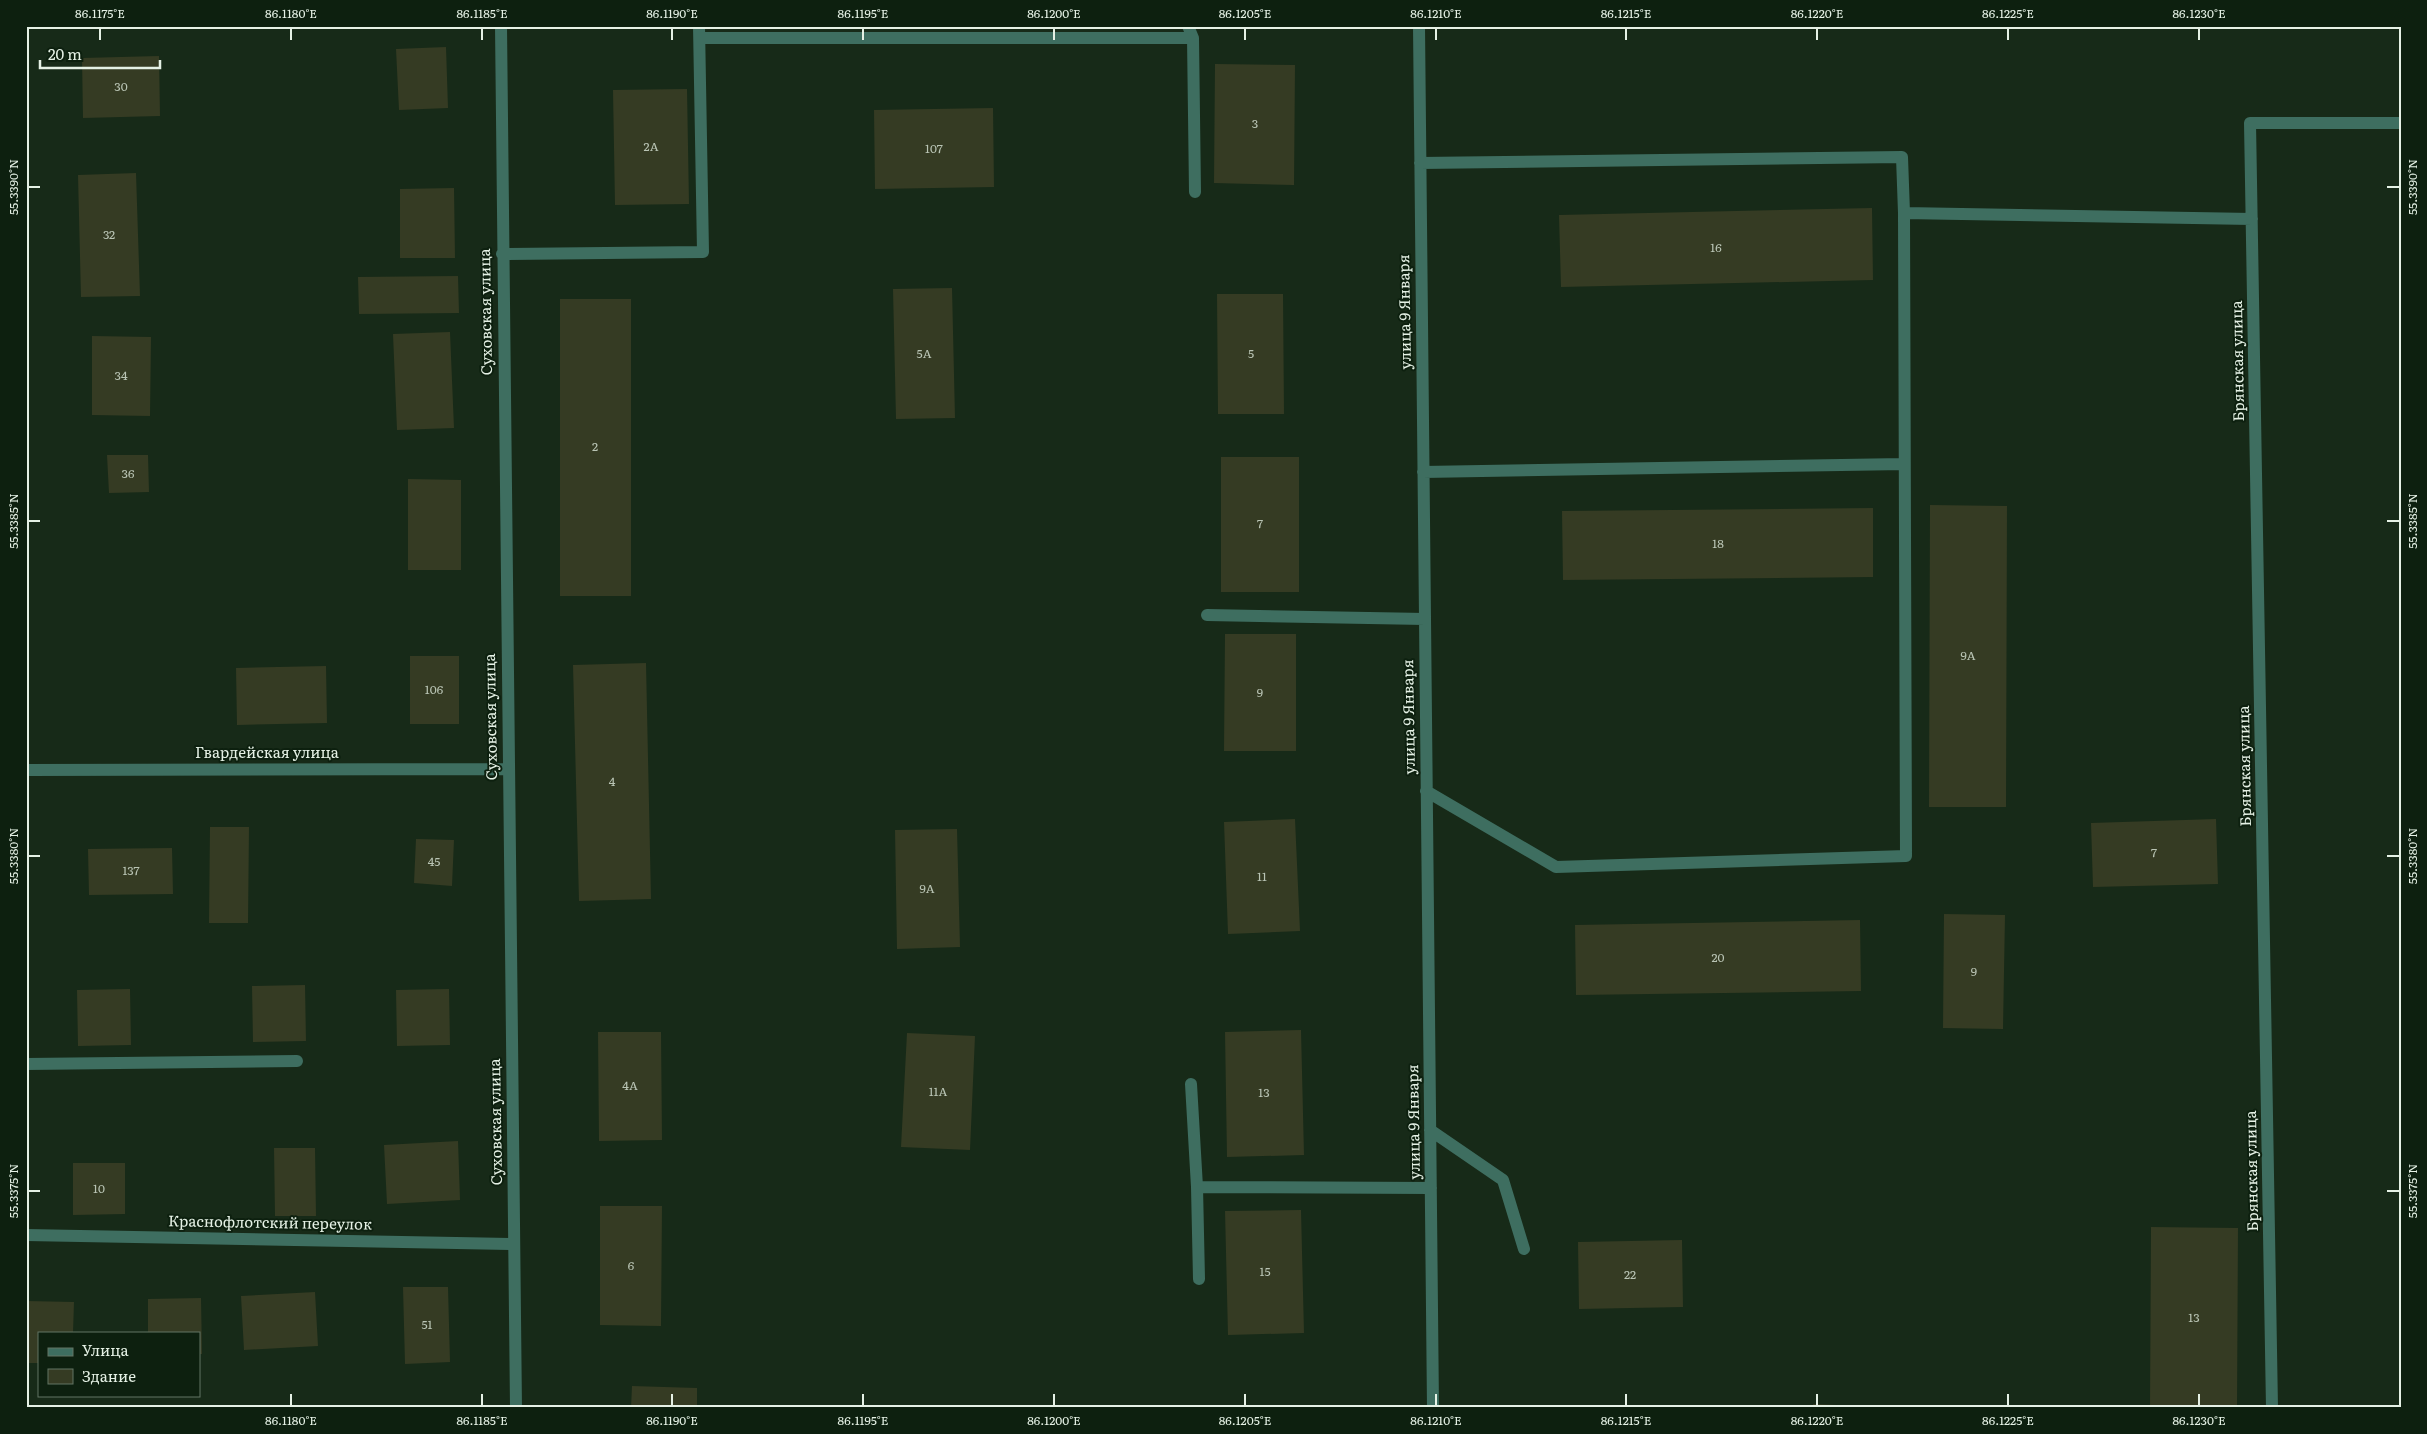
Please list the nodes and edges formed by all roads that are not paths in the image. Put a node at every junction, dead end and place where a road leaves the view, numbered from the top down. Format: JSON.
{"nodes":[{"id":1,"x":501,"y":26,"type":"edge"},
{"id":2,"x":1419,"y":26,"type":"edge"},
{"id":3,"x":700,"y":32,"type":"edge"},
{"id":4,"x":1190,"y":32,"type":"edge"},
{"id":5,"x":2401,"y":123,"type":"edge"},
{"id":6,"x":1420,"y":163,"type":"junction"},
{"id":7,"x":1195,"y":192,"type":"dead end"},
{"id":8,"x":1904,"y":214,"type":"junction"},
{"id":9,"x":2252,"y":219,"type":"junction"},
{"id":10,"x":502,"y":254,"type":"junction"},
{"id":11,"x":1904,"y":464,"type":"junction"},
{"id":12,"x":1423,"y":472,"type":"junction"},
{"id":13,"x":1208,"y":614,"type":"dead end"},
{"id":14,"x":1425,"y":619,"type":"junction"},
{"id":15,"x":508,"y":769,"type":"junction"},
{"id":16,"x":26,"y":770,"type":"edge"},
{"id":17,"x":1426,"y":791,"type":"junction"},
{"id":18,"x":297,"y":1061,"type":"dead end"},
{"id":19,"x":26,"y":1064,"type":"edge"},
{"id":20,"x":1191,"y":1084,"type":"dead end"},
{"id":21,"x":1430,"y":1130,"type":"junction"},
{"id":22,"x":1197,"y":1187,"type":"junction"},
{"id":23,"x":1431,"y":1188,"type":"junction"},
{"id":24,"x":26,"y":1235,"type":"edge"},
{"id":25,"x":514,"y":1244,"type":"junction"},
{"id":26,"x":1524,"y":1248,"type":"dead end"},
{"id":27,"x":1199,"y":1279,"type":"dead end"},
{"id":28,"x":516,"y":1408,"type":"edge"},
{"id":29,"x":1433,"y":1408,"type":"edge"},
{"id":30,"x":2272,"y":1408,"type":"edge"}],
"edges":[{"from":1,"to":10,"type":"street","name":"Суховская улица"},
{"from":2,"to":6,"type":"street","name":"улица 9 Января"},
{"from":3,"to":4,"type":"street"},
{"from":3,"to":10,"type":"street"},
{"from":4,"to":7,"type":"street"},
{"from":5,"to":9,"type":"street","name":"Брянская улица"},
{"from":6,"to":8,"type":"street"},
{"from":6,"to":12,"type":"street","name":"улица 9 Января"},
{"from":8,"to":9,"type":"street"},
{"from":8,"to":11,"type":"street"},
{"from":9,"to":30,"type":"street","name":"Брянская улица"},
{"from":10,"to":15,"type":"street","name":"Суховская улица"},
{"from":11,"to":12,"type":"street"},
{"from":11,"to":17,"type":"street"},
{"from":12,"to":14,"type":"street","name":"улица 9 Января"},
{"from":13,"to":14,"type":"street"},
{"from":14,"to":17,"type":"street","name":"улица 9 Января"},
{"from":15,"to":16,"type":"street","name":"Гвардейская улица"},
{"from":15,"to":25,"type":"street","name":"Суховская улица"},
{"from":17,"to":21,"type":"street","name":"улица 9 Января"},
{"from":18,"to":19,"type":"street"},
{"from":20,"to":22,"type":"street"},
{"from":21,"to":23,"type":"street","name":"улица 9 Января"},
{"from":21,"to":26,"type":"street"},
{"from":22,"to":23,"type":"street"},
{"from":22,"to":27,"type":"street"},
{"from":23,"to":29,"type":"street","name":"улица 9 Января"},
{"from":24,"to":25,"type":"street","name":"Краснофлотский переулок"},
{"from":25,"to":28,"type":"street","name":"Суховская улица"}]}
